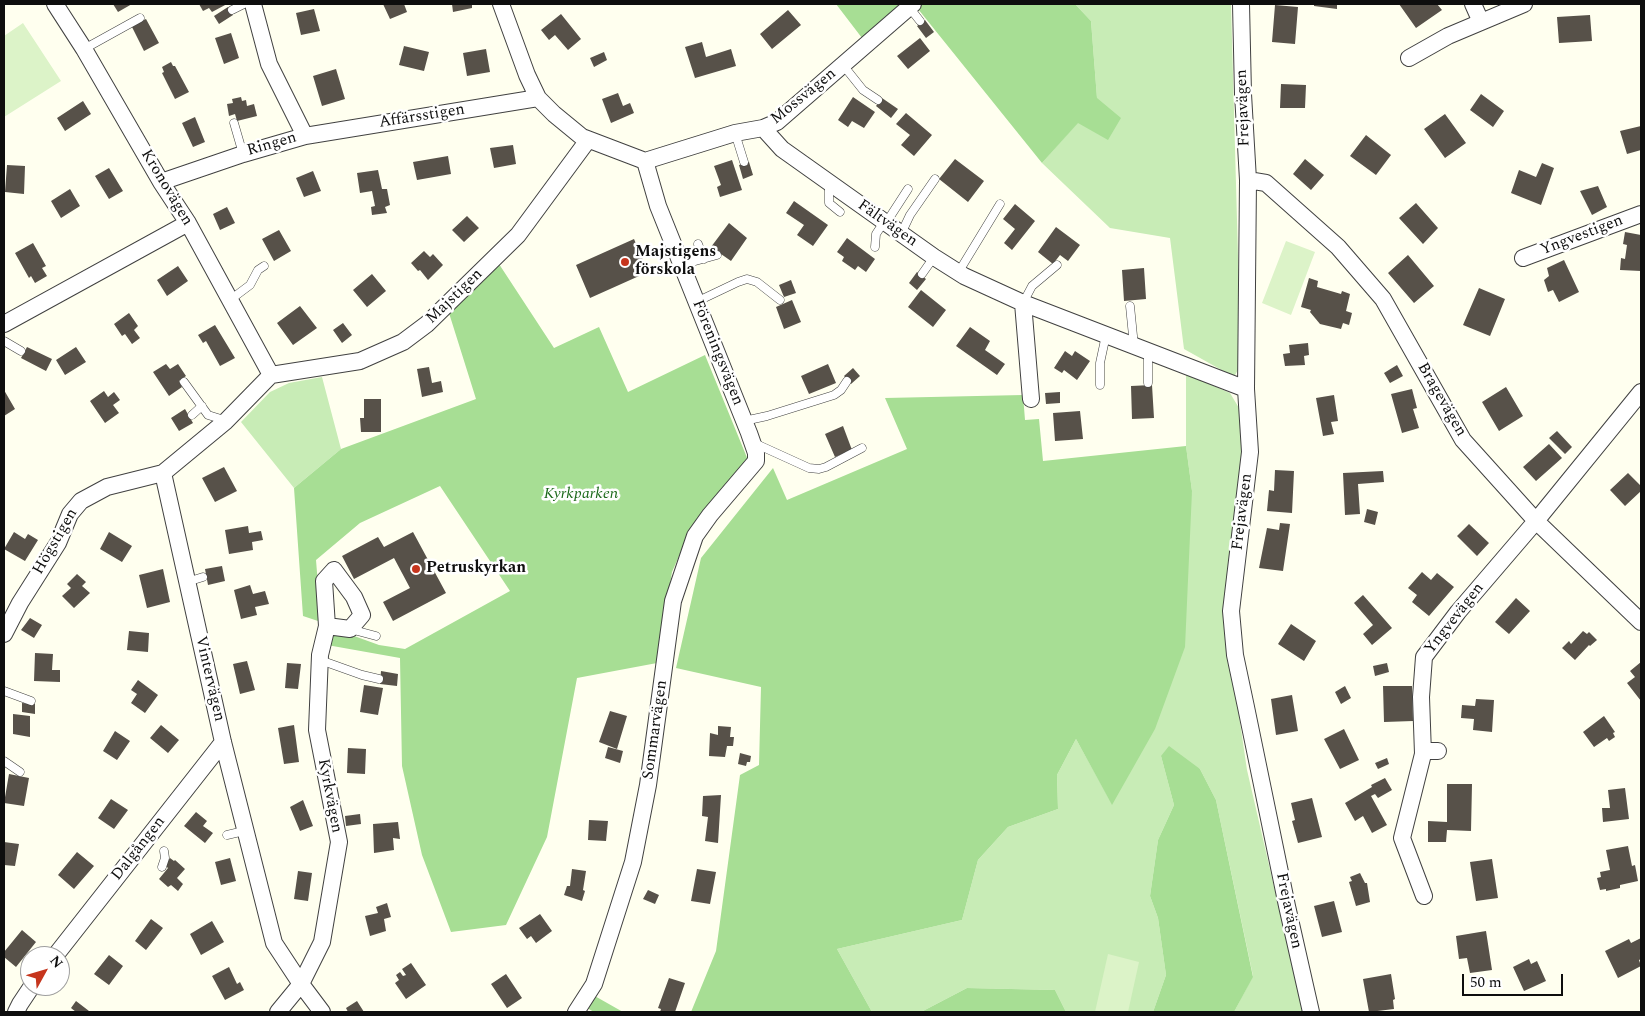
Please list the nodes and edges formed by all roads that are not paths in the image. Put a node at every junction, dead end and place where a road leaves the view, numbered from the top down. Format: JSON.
{"nodes":[{"id":1,"x":244,"y":4,"type":"edge"},
{"id":2,"x":253,"y":4,"type":"edge"},
{"id":3,"x":501,"y":4,"type":"edge"},
{"id":4,"x":1241,"y":4,"type":"edge"},
{"id":5,"x":1473,"y":4,"type":"edge"},
{"id":6,"x":1524,"y":4,"type":"edge"},
{"id":7,"x":57,"y":5,"type":"edge"},
{"id":8,"x":911,"y":6,"type":"edge"},
{"id":9,"x":232,"y":10,"type":"dead end"},
{"id":10,"x":140,"y":18,"type":"dead end"},
{"id":11,"x":920,"y":21,"type":"dead end"},
{"id":12,"x":1481,"y":22,"type":"junction"},
{"id":13,"x":84,"y":48,"type":"junction"},
{"id":14,"x":1409,"y":58,"type":"dead end"},
{"id":15,"x":842,"y":65,"type":"junction"},
{"id":16,"x":538,"y":98,"type":"junction"},
{"id":17,"x":878,"y":100,"type":"dead end"},
{"id":18,"x":234,"y":123,"type":"dead end"},
{"id":19,"x":763,"y":128,"type":"junction"},
{"id":20,"x":735,"y":133,"type":"junction"},
{"id":21,"x":305,"y":136,"type":"junction"},
{"id":22,"x":588,"y":140,"type":"junction"},
{"id":23,"x":243,"y":154,"type":"junction"},
{"id":24,"x":646,"y":161,"type":"junction"},
{"id":25,"x":744,"y":162,"type":"dead end"},
{"id":26,"x":935,"y":179,"type":"dead end"},
{"id":27,"x":1248,"y":180,"type":"junction"},
{"id":28,"x":161,"y":182,"type":"junction"},
{"id":29,"x":829,"y":184,"type":"junction"},
{"id":30,"x":908,"y":189,"type":"dead end"},
{"id":31,"x":1000,"y":204,"type":"dead end"},
{"id":32,"x":840,"y":212,"type":"dead end"},
{"id":33,"x":1641,"y":214,"type":"edge"},
{"id":34,"x":188,"y":223,"type":"junction"},
{"id":35,"x":885,"y":223,"type":"junction"},
{"id":36,"x":901,"y":234,"type":"junction"},
{"id":37,"x":698,"y":244,"type":"dead end"},
{"id":38,"x":875,"y":247,"type":"dead end"},
{"id":39,"x":717,"y":255,"type":"dead end"},
{"id":40,"x":934,"y":257,"type":"junction"},
{"id":41,"x":1522,"y":258,"type":"dead end"},
{"id":42,"x":704,"y":259,"type":"junction"},
{"id":43,"x":681,"y":265,"type":"junction"},
{"id":44,"x":264,"y":266,"type":"dead end"},
{"id":45,"x":1057,"y":266,"type":"dead end"},
{"id":46,"x":958,"y":273,"type":"junction"},
{"id":47,"x":922,"y":274,"type":"dead end"},
{"id":48,"x":230,"y":300,"type":"junction"},
{"id":49,"x":780,"y":300,"type":"dead end"},
{"id":50,"x":696,"y":302,"type":"junction"},
{"id":51,"x":1023,"y":303,"type":"junction"},
{"id":52,"x":1130,"y":306,"type":"dead end"},
{"id":53,"x":4,"y":324,"type":"edge"},
{"id":54,"x":1106,"y":335,"type":"junction"},
{"id":55,"x":4,"y":341,"type":"edge"},
{"id":56,"x":1141,"y":349,"type":"junction"},
{"id":57,"x":21,"y":352,"type":"dead end"},
{"id":58,"x":271,"y":375,"type":"junction"},
{"id":59,"x":847,"y":381,"type":"dead end"},
{"id":60,"x":184,"y":382,"type":"dead end"},
{"id":61,"x":1148,"y":383,"type":"dead end"},
{"id":62,"x":1100,"y":385,"type":"dead end"},
{"id":63,"x":1246,"y":390,"type":"junction"},
{"id":64,"x":1641,"y":392,"type":"edge"},
{"id":65,"x":1031,"y":399,"type":"dead end"},
{"id":66,"x":202,"y":406,"type":"junction"},
{"id":67,"x":192,"y":415,"type":"dead end"},
{"id":68,"x":226,"y":421,"type":"junction"},
{"id":69,"x":744,"y":421,"type":"junction"},
{"id":70,"x":752,"y":442,"type":"junction"},
{"id":71,"x":862,"y":448,"type":"dead end"},
{"id":72,"x":756,"y":461,"type":"joint"},
{"id":73,"x":163,"y":473,"type":"junction"},
{"id":74,"x":1536,"y":521,"type":"junction"},
{"id":75,"x":203,"y":577,"type":"dead end"},
{"id":76,"x":187,"y":582,"type":"junction"},
{"id":77,"x":1641,"y":622,"type":"edge"},
{"id":78,"x":327,"y":626,"type":"junction"},
{"id":79,"x":350,"y":629,"type":"junction"},
{"id":80,"x":4,"y":634,"type":"edge"},
{"id":81,"x":376,"y":636,"type":"dead end"},
{"id":82,"x":320,"y":660,"type":"junction"},
{"id":83,"x":379,"y":679,"type":"dead end"},
{"id":84,"x":4,"y":691,"type":"edge"},
{"id":85,"x":31,"y":701,"type":"dead end"},
{"id":86,"x":223,"y":742,"type":"junction"},
{"id":87,"x":4,"y":761,"type":"edge"},
{"id":88,"x":20,"y":772,"type":"dead end"},
{"id":89,"x":244,"y":830,"type":"junction"},
{"id":90,"x":227,"y":836,"type":"dead end"},
{"id":91,"x":164,"y":852,"type":"dead end"},
{"id":92,"x":162,"y":867,"type":"dead end"},
{"id":93,"x":1424,"y":896,"type":"dead end"},
{"id":94,"x":63,"y":946,"type":"edge"},
{"id":95,"x":301,"y":984,"type":"junction"},
{"id":96,"x":25,"y":996,"type":"edge"},
{"id":97,"x":16,"y":1012,"type":"edge"},
{"id":98,"x":278,"y":1012,"type":"edge"},
{"id":99,"x":322,"y":1012,"type":"edge"},
{"id":100,"x":576,"y":1012,"type":"edge"},
{"id":101,"x":1310,"y":1012,"type":"edge"}],
"edges":[{"from":1,"to":9,"type":"lane"},
{"from":2,"to":21,"type":"street","name":"Ringen"},
{"from":3,"to":16,"type":"street"},
{"from":4,"to":27,"type":"street","name":"Frejavägen"},
{"from":5,"to":12,"type":"street"},
{"from":6,"to":12,"type":"street"},
{"from":7,"to":13,"type":"street","name":"Kronovägen"},
{"from":8,"to":11,"type":"lane"},
{"from":8,"to":15,"type":"street","name":"Mossvägen"},
{"from":10,"to":13,"type":"lane"},
{"from":12,"to":14,"type":"street"},
{"from":13,"to":28,"type":"street","name":"Kronovägen"},
{"from":15,"to":17,"type":"lane"},
{"from":15,"to":19,"type":"street","name":"Mossvägen"},
{"from":16,"to":21,"type":"street","name":"Affärsstigen"},
{"from":16,"to":22,"type":"street"},
{"from":18,"to":23,"type":"lane"},
{"from":19,"to":20,"type":"street","name":"Mossvägen"},
{"from":19,"to":29,"type":"street","name":"Fältvägen"},
{"from":20,"to":24,"type":"street","name":"Mossvägen"},
{"from":20,"to":25,"type":"lane"},
{"from":21,"to":23,"type":"street","name":"Ringen"},
{"from":22,"to":24,"type":"street"},
{"from":22,"to":58,"type":"street","name":"Majstigen"},
{"from":23,"to":28,"type":"street","name":"Ringen"},
{"from":24,"to":43,"type":"street","name":"Föreningsvägen"},
{"from":26,"to":36,"type":"lane"},
{"from":27,"to":63,"type":"street","name":"Frejavägen"},
{"from":27,"to":74,"type":"street","name":"Bragevägen"},
{"from":28,"to":34,"type":"street","name":"Kronovägen"},
{"from":29,"to":32,"type":"lane"},
{"from":29,"to":35,"type":"street","name":"Fältvägen"},
{"from":30,"to":35,"type":"lane"},
{"from":31,"to":46,"type":"lane"},
{"from":33,"to":41,"type":"street","name":"Yngvestigen"},
{"from":34,"to":48,"type":"street","name":"Kronovägen"},
{"from":34,"to":53,"type":"street"},
{"from":35,"to":36,"type":"street","name":"Fältvägen"},
{"from":35,"to":38,"type":"lane"},
{"from":36,"to":40,"type":"street","name":"Fältvägen"},
{"from":37,"to":42,"type":"lane"},
{"from":39,"to":42,"type":"lane"},
{"from":40,"to":46,"type":"street","name":"Fältvägen"},
{"from":40,"to":47,"type":"lane"},
{"from":42,"to":43,"type":"lane"},
{"from":43,"to":50,"type":"street","name":"Föreningsvägen"},
{"from":44,"to":48,"type":"lane"},
{"from":45,"to":51,"type":"lane"},
{"from":46,"to":51,"type":"street","name":"Fältvägen"},
{"from":48,"to":58,"type":"street","name":"Kronovägen"},
{"from":49,"to":50,"type":"lane"},
{"from":50,"to":69,"type":"street","name":"Föreningsvägen"},
{"from":51,"to":54,"type":"street","name":"Fältvägen"},
{"from":51,"to":65,"type":"street"},
{"from":52,"to":56,"type":"lane"},
{"from":54,"to":56,"type":"street","name":"Fältvägen"},
{"from":54,"to":62,"type":"lane"},
{"from":55,"to":57,"type":"lane"},
{"from":56,"to":61,"type":"lane"},
{"from":56,"to":63,"type":"street","name":"Fältvägen"},
{"from":58,"to":68,"type":"street"},
{"from":59,"to":69,"type":"lane"},
{"from":60,"to":66,"type":"lane"},
{"from":63,"to":101,"type":"street","name":"Frejavägen"},
{"from":64,"to":74,"type":"street","name":"Yngvevägen"},
{"from":66,"to":67,"type":"lane"},
{"from":66,"to":68,"type":"lane"},
{"from":68,"to":73,"type":"street"},
{"from":69,"to":70,"type":"street","name":"Föreningsvägen"},
{"from":70,"to":71,"type":"lane"},
{"from":70,"to":72,"type":"street","name":"Föreningsvägen"},
{"from":72,"to":100,"type":"street","name":"Sommarvägen"},
{"from":73,"to":76,"type":"street","name":"Vintervägen"},
{"from":73,"to":80,"type":"street","name":"Högstigen"},
{"from":74,"to":77,"type":"street","name":"Bragevägen"},
{"from":74,"to":93,"type":"street","name":"Yngvevägen"},
{"from":75,"to":76,"type":"lane"},
{"from":76,"to":86,"type":"street","name":"Vintervägen"},
{"from":78,"to":79,"type":"street"},
{"from":78,"to":79,"type":"street","name":"Kyrkvägen"},
{"from":78,"to":82,"type":"street","name":"Kyrkvägen"},
{"from":79,"to":81,"type":"lane"},
{"from":82,"to":83,"type":"lane"},
{"from":82,"to":95,"type":"street","name":"Kyrkvägen"},
{"from":84,"to":85,"type":"lane"},
{"from":86,"to":89,"type":"street","name":"Vintervägen"},
{"from":86,"to":94,"type":"street","name":"Dalgången"},
{"from":87,"to":88,"type":"lane"},
{"from":89,"to":90,"type":"lane"},
{"from":89,"to":95,"type":"street","name":"Vintervägen"},
{"from":91,"to":92,"type":"lane"},
{"from":95,"to":98,"type":"street","name":"Kyrkvägen"},
{"from":95,"to":99,"type":"street","name":"Vintervägen"},
{"from":96,"to":97,"type":"street"}]}
